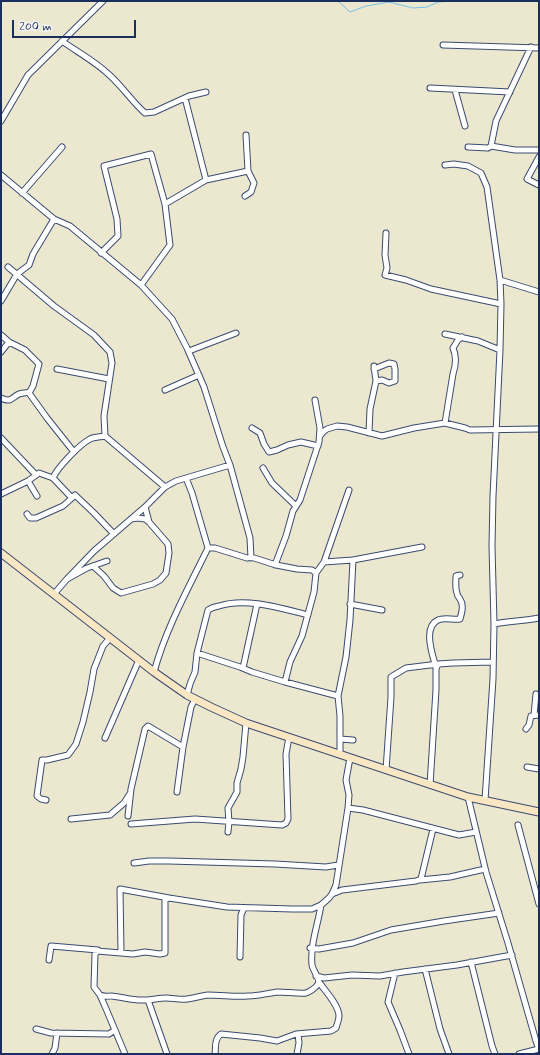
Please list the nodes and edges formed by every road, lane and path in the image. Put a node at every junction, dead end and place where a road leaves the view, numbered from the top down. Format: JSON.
{"nodes":[{"id":1,"x":103,"y":1,"type":"edge"},
{"id":2,"x":62,"y":41,"type":"junction"},
{"id":3,"x":443,"y":45,"type":"dead end"},
{"id":4,"x":531,"y":47,"type":"junction"},
{"id":5,"x":539,"y":48,"type":"edge"},
{"id":6,"x":430,"y":88,"type":"dead end"},
{"id":7,"x":455,"y":90,"type":"junction"},
{"id":8,"x":206,"y":92,"type":"dead end"},
{"id":9,"x":510,"y":92,"type":"junction"},
{"id":10,"x":185,"y":98,"type":"junction"},
{"id":11,"x":1,"y":121,"type":"edge"},
{"id":12,"x":465,"y":126,"type":"dead end"},
{"id":13,"x":246,"y":135,"type":"dead end"},
{"id":14,"x":492,"y":146,"type":"junction"},
{"id":15,"x":468,"y":147,"type":"dead end"},
{"id":16,"x":62,"y":148,"type":"dead end"},
{"id":17,"x":539,"y":150,"type":"edge"},
{"id":18,"x":539,"y":157,"type":"edge"},
{"id":19,"x":446,"y":165,"type":"dead end"},
{"id":20,"x":248,"y":171,"type":"junction"},
{"id":21,"x":1,"y":175,"type":"edge"},
{"id":22,"x":206,"y":180,"type":"junction"},
{"id":23,"x":539,"y":184,"type":"edge"},
{"id":24,"x":22,"y":192,"type":"junction"},
{"id":25,"x":245,"y":196,"type":"dead end"},
{"id":26,"x":165,"y":204,"type":"junction"},
{"id":27,"x":54,"y":220,"type":"junction"},
{"id":28,"x":386,"y":233,"type":"dead end"},
{"id":29,"x":101,"y":253,"type":"junction"},
{"id":30,"x":8,"y":267,"type":"dead end"},
{"id":31,"x":17,"y":274,"type":"junction"},
{"id":32,"x":500,"y":280,"type":"junction"},
{"id":33,"x":140,"y":285,"type":"junction"},
{"id":34,"x":539,"y":292,"type":"edge"},
{"id":35,"x":1,"y":301,"type":"edge"},
{"id":36,"x":501,"y":304,"type":"junction"},
{"id":37,"x":236,"y":333,"type":"dead end"},
{"id":38,"x":1,"y":334,"type":"edge"},
{"id":39,"x":445,"y":334,"type":"dead end"},
{"id":40,"x":462,"y":337,"type":"junction"},
{"id":41,"x":9,"y":342,"type":"junction"},
{"id":42,"x":500,"y":350,"type":"junction"},
{"id":43,"x":189,"y":351,"type":"junction"},
{"id":44,"x":1,"y":352,"type":"edge"},
{"id":45,"x":57,"y":369,"type":"dead end"},
{"id":46,"x":199,"y":375,"type":"junction"},
{"id":47,"x":109,"y":379,"type":"junction"},
{"id":48,"x":376,"y":382,"type":"junction"},
{"id":49,"x":165,"y":390,"type":"dead end"},
{"id":50,"x":29,"y":392,"type":"junction"},
{"id":51,"x":1,"y":398,"type":"edge"},
{"id":52,"x":315,"y":400,"type":"dead end"},
{"id":53,"x":445,"y":423,"type":"junction"},
{"id":54,"x":252,"y":428,"type":"dead end"},
{"id":55,"x":539,"y":429,"type":"edge"},
{"id":56,"x":496,"y":430,"type":"junction"},
{"id":57,"x":369,"y":434,"type":"junction"},
{"id":58,"x":105,"y":436,"type":"junction"},
{"id":59,"x":320,"y":436,"type":"junction"},
{"id":60,"x":1,"y":438,"type":"edge"},
{"id":61,"x":318,"y":446,"type":"junction"},
{"id":62,"x":74,"y":452,"type":"junction"},
{"id":63,"x":230,"y":465,"type":"junction"},
{"id":64,"x":263,"y":468,"type":"dead end"},
{"id":65,"x":36,"y":475,"type":"junction"},
{"id":66,"x":53,"y":478,"type":"junction"},
{"id":67,"x":186,"y":478,"type":"junction"},
{"id":68,"x":28,"y":481,"type":"junction"},
{"id":69,"x":165,"y":487,"type":"junction"},
{"id":70,"x":349,"y":490,"type":"dead end"},
{"id":71,"x":1,"y":494,"type":"edge"},
{"id":72,"x":37,"y":496,"type":"dead end"},
{"id":73,"x":72,"y":498,"type":"junction"},
{"id":74,"x":296,"y":506,"type":"junction"},
{"id":75,"x":145,"y":507,"type":"junction"},
{"id":76,"x":27,"y":514,"type":"dead end"},
{"id":77,"x":130,"y":520,"type":"junction"},
{"id":78,"x":149,"y":522,"type":"junction"},
{"id":79,"x":114,"y":534,"type":"junction"},
{"id":80,"x":422,"y":547,"type":"dead end"},
{"id":81,"x":208,"y":548,"type":"junction"},
{"id":82,"x":1,"y":553,"type":"edge"},
{"id":83,"x":251,"y":558,"type":"junction"},
{"id":84,"x":353,"y":560,"type":"junction"},
{"id":85,"x":107,"y":561,"type":"dead end"},
{"id":86,"x":324,"y":562,"type":"junction"},
{"id":87,"x":275,"y":565,"type":"junction"},
{"id":88,"x":93,"y":566,"type":"junction"},
{"id":89,"x":316,"y":573,"type":"junction"},
{"id":90,"x":460,"y":575,"type":"dead end"},
{"id":91,"x":67,"y":579,"type":"junction"},
{"id":92,"x":54,"y":594,"type":"junction"},
{"id":93,"x":257,"y":604,"type":"junction"},
{"id":94,"x":350,"y":604,"type":"junction"},
{"id":95,"x":382,"y":610,"type":"dead end"},
{"id":96,"x":308,"y":615,"type":"junction"},
{"id":97,"x":539,"y":618,"type":"edge"},
{"id":98,"x":494,"y":624,"type":"junction"},
{"id":99,"x":110,"y":638,"type":"junction"},
{"id":100,"x":197,"y":653,"type":"junction"},
{"id":101,"x":139,"y":660,"type":"junction"},
{"id":102,"x":493,"y":662,"type":"junction"},
{"id":103,"x":437,"y":664,"type":"junction"},
{"id":104,"x":243,"y":668,"type":"junction"},
{"id":105,"x":154,"y":672,"type":"junction"},
{"id":106,"x":285,"y":682,"type":"junction"},
{"id":107,"x":536,"y":694,"type":"dead end"},
{"id":108,"x":187,"y":695,"type":"junction"},
{"id":109,"x":338,"y":696,"type":"junction"},
{"id":110,"x":195,"y":699,"type":"junction"},
{"id":111,"x":537,"y":715,"type":"edge"},
{"id":112,"x":246,"y":724,"type":"junction"},
{"id":113,"x":526,"y":729,"type":"dead end"},
{"id":114,"x":289,"y":737,"type":"junction"},
{"id":115,"x":105,"y":738,"type":"dead end"},
{"id":116,"x":340,"y":739,"type":"junction"},
{"id":117,"x":353,"y":740,"type":"dead end"},
{"id":118,"x":183,"y":746,"type":"junction"},
{"id":119,"x":340,"y":755,"type":"junction"},
{"id":120,"x":350,"y":758,"type":"junction"},
{"id":121,"x":527,"y":767,"type":"dead end"},
{"id":122,"x":539,"y":769,"type":"edge"},
{"id":123,"x":386,"y":770,"type":"junction"},
{"id":124,"x":430,"y":784,"type":"junction"},
{"id":125,"x":131,"y":792,"type":"junction"},
{"id":126,"x":177,"y":792,"type":"dead end"},
{"id":127,"x":468,"y":797,"type":"junction"},
{"id":128,"x":46,"y":800,"type":"dead end"},
{"id":129,"x":485,"y":800,"type":"junction"},
{"id":130,"x":348,"y":808,"type":"junction"},
{"id":131,"x":539,"y":812,"type":"edge"},
{"id":132,"x":128,"y":816,"type":"dead end"},
{"id":133,"x":71,"y":819,"type":"dead end"},
{"id":134,"x":229,"y":822,"type":"junction"},
{"id":135,"x":131,"y":824,"type":"dead end"},
{"id":136,"x":518,"y":825,"type":"dead end"},
{"id":137,"x":433,"y":829,"type":"junction"},
{"id":138,"x":228,"y":832,"type":"dead end"},
{"id":139,"x":476,"y":832,"type":"junction"},
{"id":140,"x":134,"y":863,"type":"dead end"},
{"id":141,"x":338,"y":865,"type":"junction"},
{"id":142,"x":485,"y":869,"type":"junction"},
{"id":143,"x":420,"y":880,"type":"junction"},
{"id":144,"x":332,"y":894,"type":"junction"},
{"id":145,"x":169,"y":898,"type":"junction"},
{"id":146,"x":539,"y":904,"type":"edge"},
{"id":147,"x":321,"y":905,"type":"junction"},
{"id":148,"x":244,"y":908,"type":"junction"},
{"id":149,"x":499,"y":913,"type":"junction"},
{"id":150,"x":311,"y":948,"type":"junction"},
{"id":151,"x":98,"y":950,"type":"junction"},
{"id":152,"x":121,"y":952,"type":"junction"},
{"id":153,"x":512,"y":955,"type":"junction"},
{"id":154,"x":240,"y":957,"type":"dead end"},
{"id":155,"x":49,"y":960,"type":"dead end"},
{"id":156,"x":471,"y":962,"type":"junction"},
{"id":157,"x":425,"y":969,"type":"junction"},
{"id":158,"x":395,"y":973,"type":"junction"},
{"id":159,"x":316,"y":976,"type":"junction"},
{"id":160,"x":319,"y":982,"type":"junction"},
{"id":161,"x":100,"y":995,"type":"junction"},
{"id":162,"x":148,"y":1000,"type":"junction"},
{"id":163,"x":36,"y":1029,"type":"dead end"},
{"id":164,"x":115,"y":1030,"type":"junction"},
{"id":165,"x":57,"y":1033,"type":"junction"},
{"id":166,"x":298,"y":1034,"type":"junction"},
{"id":167,"x":539,"y":1049,"type":"edge"},
{"id":168,"x":52,"y":1054,"type":"edge"},
{"id":169,"x":125,"y":1054,"type":"edge"},
{"id":170,"x":167,"y":1054,"type":"edge"},
{"id":171,"x":215,"y":1054,"type":"edge"},
{"id":172,"x":297,"y":1054,"type":"edge"},
{"id":173,"x":409,"y":1054,"type":"edge"},
{"id":174,"x":449,"y":1054,"type":"edge"},
{"id":175,"x":495,"y":1054,"type":"edge"},
{"id":176,"x":519,"y":1054,"type":"edge"}],
"edges":[{"from":1,"to":2,"type":"street"},
{"from":2,"to":10,"type":"street"},
{"from":2,"to":11,"type":"street"},
{"from":3,"to":4,"type":"street"},
{"from":4,"to":5,"type":"street"},
{"from":4,"to":9,"type":"street"},
{"from":6,"to":7,"type":"street"},
{"from":7,"to":9,"type":"street"},
{"from":7,"to":12,"type":"street"},
{"from":8,"to":10,"type":"street"},
{"from":9,"to":14,"type":"street"},
{"from":10,"to":22,"type":"street"},
{"from":13,"to":20,"type":"street"},
{"from":14,"to":15,"type":"street"},
{"from":14,"to":17,"type":"street"},
{"from":16,"to":24,"type":"street"},
{"from":18,"to":23,"type":"street"},
{"from":19,"to":32,"type":"street"},
{"from":20,"to":22,"type":"street"},
{"from":20,"to":25,"type":"street"},
{"from":21,"to":24,"type":"street"},
{"from":22,"to":26,"type":"street"},
{"from":24,"to":27,"type":"street"},
{"from":26,"to":29,"type":"street"},
{"from":26,"to":33,"type":"street"},
{"from":27,"to":29,"type":"street"},
{"from":27,"to":31,"type":"street"},
{"from":28,"to":36,"type":"street"},
{"from":29,"to":33,"type":"street"},
{"from":30,"to":31,"type":"street"},
{"from":31,"to":35,"type":"street"},
{"from":31,"to":47,"type":"street"},
{"from":32,"to":34,"type":"street"},
{"from":32,"to":36,"type":"street"},
{"from":33,"to":43,"type":"street"},
{"from":36,"to":42,"type":"street"},
{"from":37,"to":43,"type":"street"},
{"from":38,"to":41,"type":"street"},
{"from":39,"to":40,"type":"street"},
{"from":40,"to":42,"type":"street"},
{"from":40,"to":53,"type":"street"},
{"from":41,"to":44,"type":"street"},
{"from":41,"to":50,"type":"street"},
{"from":42,"to":56,"type":"street"},
{"from":43,"to":46,"type":"street"},
{"from":45,"to":47,"type":"street"},
{"from":46,"to":49,"type":"street"},
{"from":46,"to":63,"type":"street"},
{"from":47,"to":58,"type":"street"},
{"from":48,"to":48,"type":"street"},
{"from":48,"to":57,"type":"street"},
{"from":50,"to":51,"type":"street"},
{"from":50,"to":62,"type":"street"},
{"from":52,"to":59,"type":"street"},
{"from":53,"to":56,"type":"street"},
{"from":53,"to":57,"type":"street"},
{"from":54,"to":61,"type":"street"},
{"from":55,"to":56,"type":"street"},
{"from":56,"to":98,"type":"street"},
{"from":57,"to":59,"type":"street"},
{"from":58,"to":62,"type":"street"},
{"from":58,"to":69,"type":"street"},
{"from":59,"to":61,"type":"street"},
{"from":60,"to":65,"type":"street"},
{"from":61,"to":74,"type":"street"},
{"from":62,"to":66,"type":"street"},
{"from":63,"to":67,"type":"street"},
{"from":63,"to":83,"type":"street"},
{"from":64,"to":74,"type":"street"},
{"from":65,"to":66,"type":"street"},
{"from":65,"to":68,"type":"street"},
{"from":66,"to":73,"type":"street"},
{"from":67,"to":69,"type":"street"},
{"from":67,"to":81,"type":"street"},
{"from":68,"to":71,"type":"street"},
{"from":68,"to":72,"type":"street"},
{"from":69,"to":75,"type":"street"},
{"from":70,"to":86,"type":"street"},
{"from":73,"to":76,"type":"street"},
{"from":73,"to":79,"type":"street"},
{"from":74,"to":87,"type":"street"},
{"from":75,"to":77,"type":"street"},
{"from":75,"to":78,"type":"street"},
{"from":77,"to":78,"type":"street"},
{"from":77,"to":79,"type":"street"},
{"from":78,"to":88,"type":"street"},
{"from":79,"to":91,"type":"street"},
{"from":80,"to":84,"type":"street"},
{"from":81,"to":83,"type":"street"},
{"from":81,"to":105,"type":"street"},
{"from":82,"to":92,"type":"street"},
{"from":83,"to":87,"type":"street"},
{"from":84,"to":86,"type":"street"},
{"from":84,"to":94,"type":"street"},
{"from":85,"to":88,"type":"street"},
{"from":86,"to":89,"type":"street"},
{"from":87,"to":89,"type":"street"},
{"from":88,"to":91,"type":"street"},
{"from":89,"to":96,"type":"street"},
{"from":90,"to":103,"type":"street"},
{"from":91,"to":92,"type":"street"},
{"from":92,"to":99,"type":"street"},
{"from":93,"to":96,"type":"street"},
{"from":93,"to":100,"type":"street"},
{"from":93,"to":104,"type":"street"},
{"from":94,"to":95,"type":"street"},
{"from":94,"to":109,"type":"street"},
{"from":96,"to":106,"type":"street"},
{"from":97,"to":98,"type":"street"},
{"from":98,"to":102,"type":"street"},
{"from":99,"to":101,"type":"street"},
{"from":99,"to":128,"type":"street"},
{"from":100,"to":104,"type":"street"},
{"from":100,"to":108,"type":"street"},
{"from":101,"to":105,"type":"street"},
{"from":101,"to":115,"type":"street"},
{"from":102,"to":103,"type":"street"},
{"from":102,"to":129,"type":"street"},
{"from":103,"to":123,"type":"street"},
{"from":103,"to":124,"type":"street"},
{"from":104,"to":106,"type":"street"},
{"from":105,"to":108,"type":"street"},
{"from":106,"to":109,"type":"street"},
{"from":107,"to":111,"type":"street"},
{"from":108,"to":110,"type":"street"},
{"from":109,"to":116,"type":"street"},
{"from":110,"to":112,"type":"street"},
{"from":110,"to":118,"type":"street"},
{"from":111,"to":113,"type":"street"},
{"from":112,"to":114,"type":"street"},
{"from":112,"to":134,"type":"street"},
{"from":114,"to":119,"type":"street"},
{"from":114,"to":134,"type":"street"},
{"from":116,"to":117,"type":"street"},
{"from":116,"to":119,"type":"street"},
{"from":118,"to":125,"type":"street"},
{"from":118,"to":126,"type":"street"},
{"from":119,"to":120,"type":"street"},
{"from":120,"to":123,"type":"street"},
{"from":120,"to":130,"type":"street"},
{"from":121,"to":122,"type":"street"},
{"from":123,"to":124,"type":"street"},
{"from":124,"to":127,"type":"street"},
{"from":125,"to":132,"type":"street"},
{"from":125,"to":133,"type":"street"},
{"from":127,"to":129,"type":"street"},
{"from":127,"to":139,"type":"street"},
{"from":129,"to":131,"type":"street"},
{"from":130,"to":137,"type":"street"},
{"from":130,"to":141,"type":"street"},
{"from":134,"to":135,"type":"street"},
{"from":134,"to":138,"type":"street"},
{"from":136,"to":146,"type":"street"},
{"from":137,"to":139,"type":"street"},
{"from":137,"to":143,"type":"street"},
{"from":139,"to":142,"type":"street"},
{"from":140,"to":141,"type":"street"},
{"from":141,"to":144,"type":"street"},
{"from":142,"to":143,"type":"street"},
{"from":142,"to":149,"type":"street"},
{"from":143,"to":144,"type":"street"},
{"from":144,"to":147,"type":"street"},
{"from":145,"to":148,"type":"street"},
{"from":145,"to":152,"type":"street"},
{"from":145,"to":152,"type":"street"},
{"from":147,"to":148,"type":"street"},
{"from":147,"to":150,"type":"street"},
{"from":148,"to":154,"type":"street"},
{"from":149,"to":150,"type":"street"},
{"from":149,"to":153,"type":"street"},
{"from":150,"to":159,"type":"street"},
{"from":151,"to":152,"type":"street"},
{"from":151,"to":155,"type":"street"},
{"from":151,"to":161,"type":"street"},
{"from":153,"to":156,"type":"street"},
{"from":153,"to":167,"type":"street"},
{"from":156,"to":157,"type":"street"},
{"from":156,"to":175,"type":"street"},
{"from":157,"to":158,"type":"street"},
{"from":157,"to":174,"type":"street"},
{"from":158,"to":159,"type":"street"},
{"from":158,"to":173,"type":"street"},
{"from":159,"to":160,"type":"street"},
{"from":160,"to":162,"type":"street"},
{"from":160,"to":166,"type":"street"},
{"from":161,"to":162,"type":"street"},
{"from":161,"to":164,"type":"street"},
{"from":162,"to":170,"type":"street"},
{"from":163,"to":165,"type":"street"},
{"from":164,"to":165,"type":"street"},
{"from":164,"to":169,"type":"street"},
{"from":165,"to":168,"type":"street"},
{"from":166,"to":171,"type":"street"},
{"from":166,"to":172,"type":"street"},
{"from":167,"to":176,"type":"street"}]}
